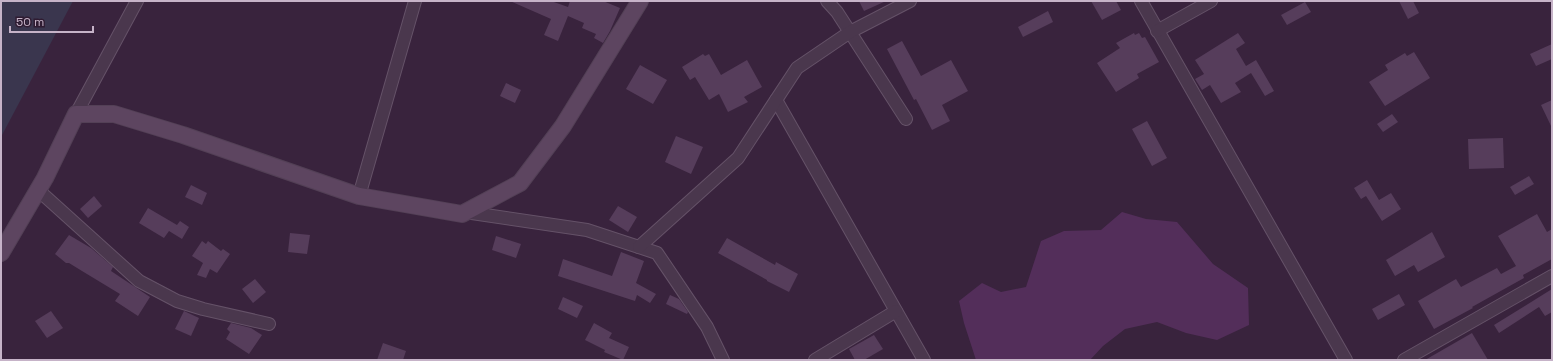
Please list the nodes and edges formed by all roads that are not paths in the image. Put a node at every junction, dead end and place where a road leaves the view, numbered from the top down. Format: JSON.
{"nodes":[{"id":1,"x":137,"y":1,"type":"edge"},
{"id":2,"x":415,"y":1,"type":"edge"},
{"id":3,"x":640,"y":1,"type":"edge"},
{"id":4,"x":827,"y":1,"type":"edge"},
{"id":5,"x":910,"y":1,"type":"edge"},
{"id":6,"x":1141,"y":1,"type":"edge"},
{"id":7,"x":1210,"y":1,"type":"edge"},
{"id":8,"x":1157,"y":31,"type":"junction"},
{"id":9,"x":850,"y":32,"type":"junction"},
{"id":10,"x":776,"y":100,"type":"junction"},
{"id":11,"x":76,"y":114,"type":"junction"},
{"id":12,"x":906,"y":119,"type":"dead end"},
{"id":13,"x":37,"y":189,"type":"junction"},
{"id":14,"x":359,"y":196,"type":"junction"},
{"id":15,"x":465,"y":212,"type":"junction"},
{"id":16,"x":639,"y":247,"type":"junction"},
{"id":17,"x":1,"y":253,"type":"edge"},
{"id":18,"x":1552,"y":276,"type":"edge"},
{"id":19,"x":896,"y":311,"type":"junction"},
{"id":20,"x":269,"y":324,"type":"dead end"},
{"id":21,"x":723,"y":360,"type":"edge"},
{"id":22,"x":815,"y":360,"type":"edge"},
{"id":23,"x":924,"y":360,"type":"edge"},
{"id":24,"x":1346,"y":360,"type":"edge"},
{"id":25,"x":1404,"y":360,"type":"edge"}],
"edges":[{"from":1,"to":11,"type":"street"},
{"from":2,"to":14,"type":"street"},
{"from":3,"to":15,"type":"street"},
{"from":4,"to":9,"type":"street"},
{"from":5,"to":9,"type":"street"},
{"from":6,"to":8,"type":"street"},
{"from":7,"to":8,"type":"street"},
{"from":8,"to":24,"type":"street"},
{"from":9,"to":10,"type":"street"},
{"from":9,"to":12,"type":"street"},
{"from":10,"to":16,"type":"street"},
{"from":10,"to":19,"type":"street"},
{"from":11,"to":13,"type":"street"},
{"from":11,"to":14,"type":"street"},
{"from":13,"to":17,"type":"street"},
{"from":13,"to":20,"type":"street"},
{"from":14,"to":15,"type":"street"},
{"from":15,"to":16,"type":"street"},
{"from":16,"to":21,"type":"street"},
{"from":18,"to":25,"type":"street"},
{"from":19,"to":22,"type":"street"},
{"from":19,"to":23,"type":"street"}]}
